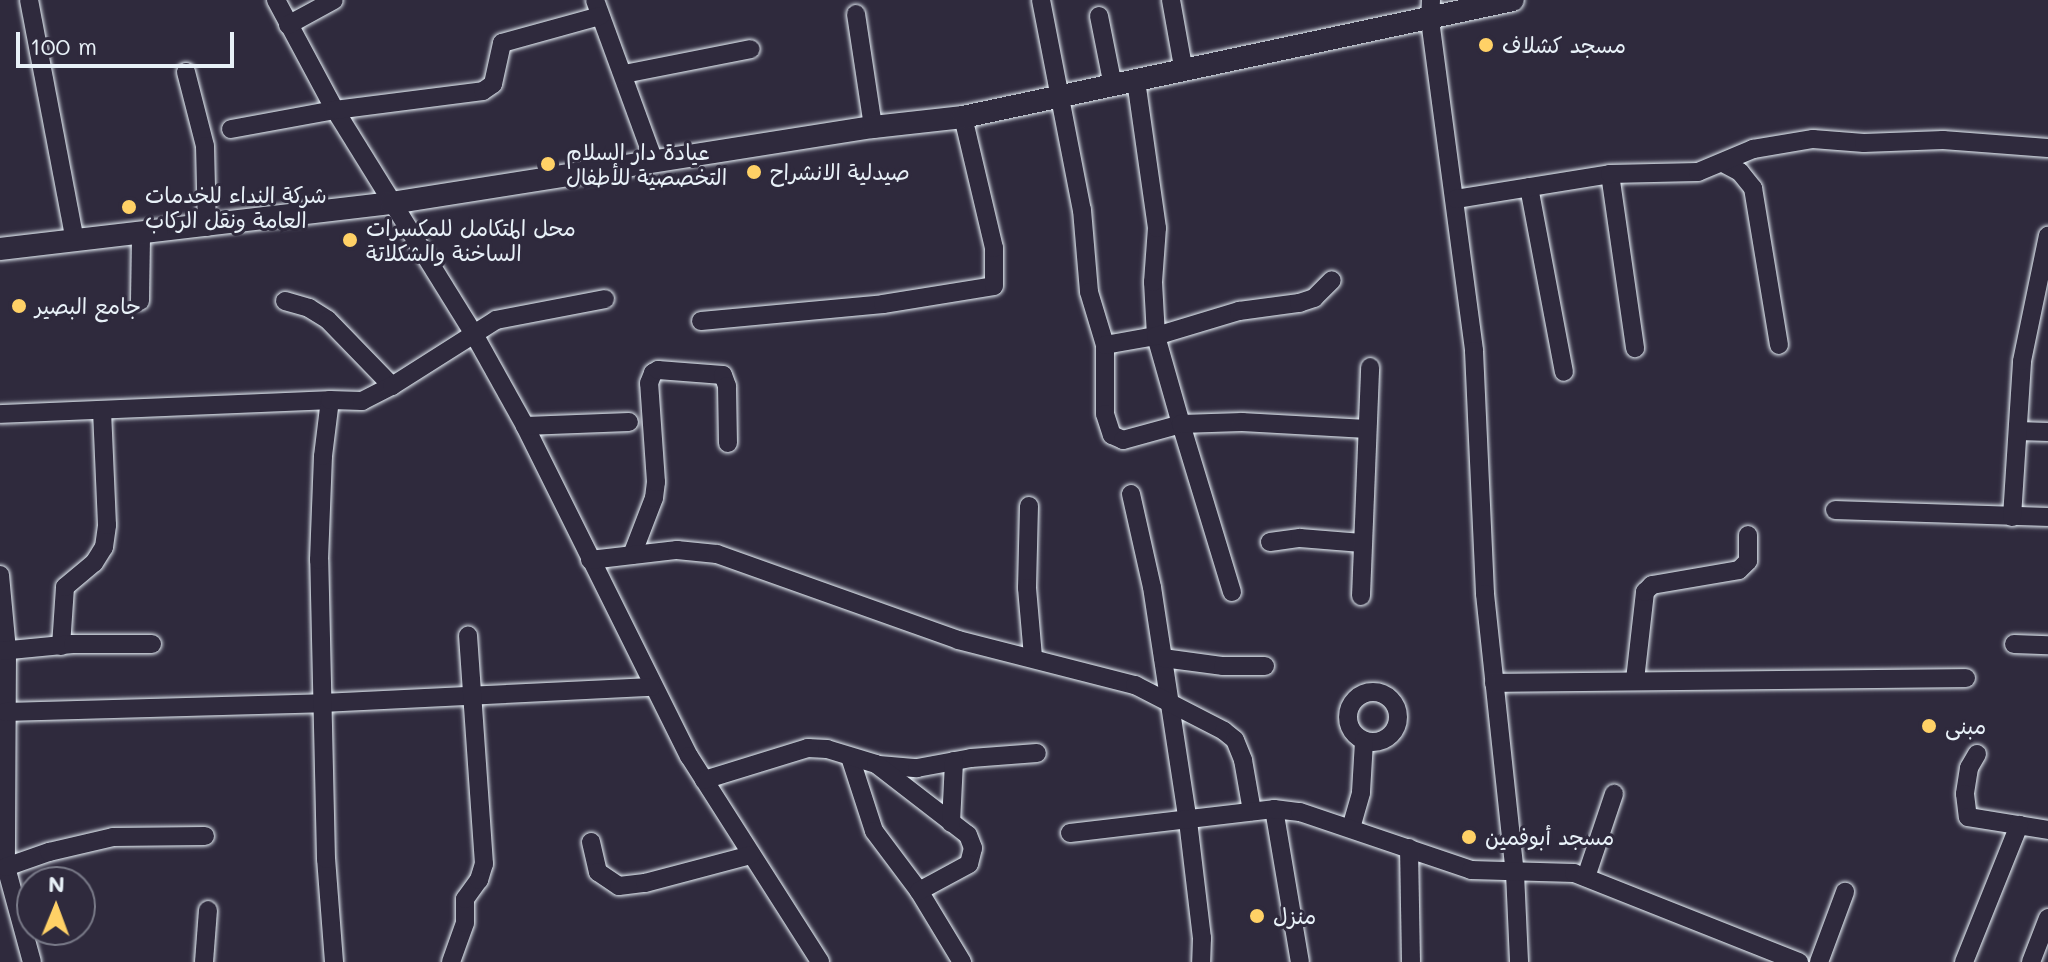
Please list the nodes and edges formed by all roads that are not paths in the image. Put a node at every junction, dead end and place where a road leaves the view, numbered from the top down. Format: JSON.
{"nodes":[{"id":1,"x":29,"y":0,"type":"edge"},
{"id":2,"x":276,"y":0,"type":"edge"},
{"id":3,"x":334,"y":0,"type":"edge"},
{"id":4,"x":1041,"y":0,"type":"edge"},
{"id":5,"x":1171,"y":0,"type":"edge"},
{"id":6,"x":1513,"y":0,"type":"edge"},
{"id":7,"x":597,"y":8,"type":"edge"},
{"id":8,"x":1431,"y":10,"type":"edge"},
{"id":9,"x":856,"y":14,"type":"dead end"},
{"id":10,"x":1099,"y":16,"type":"dead end"},
{"id":11,"x":288,"y":25,"type":"junction"},
{"id":12,"x":751,"y":49,"type":"dead end"},
{"id":13,"x":186,"y":72,"type":"dead end"},
{"id":14,"x":1184,"y":72,"type":"junction"},
{"id":15,"x":624,"y":74,"type":"junction"},
{"id":16,"x":1136,"y":81,"type":"junction"},
{"id":17,"x":1113,"y":86,"type":"junction"},
{"id":18,"x":1058,"y":97,"type":"junction"},
{"id":19,"x":335,"y":110,"type":"junction"},
{"id":20,"x":963,"y":117,"type":"junction"},
{"id":21,"x":873,"y":127,"type":"junction"},
{"id":22,"x":231,"y":129,"type":"dead end"},
{"id":23,"x":2048,"y":148,"type":"edge"},
{"id":24,"x":654,"y":161,"type":"junction"},
{"id":25,"x":1725,"y":164,"type":"junction"},
{"id":26,"x":1610,"y":174,"type":"junction"},
{"id":27,"x":1529,"y":187,"type":"junction"},
{"id":28,"x":1456,"y":199,"type":"junction"},
{"id":29,"x":392,"y":203,"type":"junction"},
{"id":30,"x":207,"y":227,"type":"junction"},
{"id":31,"x":141,"y":235,"type":"junction"},
{"id":32,"x":2048,"y":236,"type":"edge"},
{"id":33,"x":75,"y":241,"type":"junction"},
{"id":34,"x":0,"y":249,"type":"edge"},
{"id":35,"x":1332,"y":280,"type":"dead end"},
{"id":36,"x":605,"y":299,"type":"dead end"},
{"id":37,"x":140,"y":301,"type":"dead end"},
{"id":38,"x":285,"y":301,"type":"dead end"},
{"id":39,"x":701,"y":321,"type":"dead end"},
{"id":40,"x":475,"y":336,"type":"junction"},
{"id":41,"x":1156,"y":336,"type":"junction"},
{"id":42,"x":1105,"y":345,"type":"junction"},
{"id":43,"x":1779,"y":345,"type":"dead end"},
{"id":44,"x":1635,"y":348,"type":"dead end"},
{"id":45,"x":1370,"y":367,"type":"dead end"},
{"id":46,"x":1564,"y":372,"type":"dead end"},
{"id":47,"x":392,"y":386,"type":"junction"},
{"id":48,"x":330,"y":400,"type":"junction"},
{"id":49,"x":102,"y":411,"type":"junction"},
{"id":50,"x":0,"y":414,"type":"edge"},
{"id":51,"x":629,"y":422,"type":"dead end"},
{"id":52,"x":1181,"y":424,"type":"junction"},
{"id":53,"x":525,"y":426,"type":"junction"},
{"id":54,"x":1367,"y":429,"type":"junction"},
{"id":55,"x":2019,"y":431,"type":"junction"},
{"id":56,"x":2048,"y":432,"type":"edge"},
{"id":57,"x":728,"y":443,"type":"dead end"},
{"id":58,"x":1131,"y":494,"type":"dead end"},
{"id":59,"x":1029,"y":506,"type":"dead end"},
{"id":60,"x":1835,"y":510,"type":"dead end"},
{"id":61,"x":2012,"y":517,"type":"junction"},
{"id":62,"x":2048,"y":517,"type":"edge"},
{"id":63,"x":1748,"y":535,"type":"dead end"},
{"id":64,"x":1270,"y":542,"type":"dead end"},
{"id":65,"x":1362,"y":543,"type":"junction"},
{"id":66,"x":632,"y":555,"type":"junction"},
{"id":67,"x":590,"y":560,"type":"junction"},
{"id":68,"x":0,"y":575,"type":"edge"},
{"id":69,"x":1232,"y":592,"type":"dead end"},
{"id":70,"x":1361,"y":596,"type":"dead end"},
{"id":71,"x":468,"y":636,"type":"dead end"},
{"id":72,"x":152,"y":644,"type":"dead end"},
{"id":73,"x":2014,"y":644,"type":"dead end"},
{"id":74,"x":2048,"y":645,"type":"edge"},
{"id":75,"x":61,"y":646,"type":"junction"},
{"id":76,"x":4,"y":650,"type":"edge"},
{"id":77,"x":1033,"y":657,"type":"junction"},
{"id":78,"x":1163,"y":658,"type":"junction"},
{"id":79,"x":1265,"y":666,"type":"dead end"},
{"id":80,"x":1966,"y":678,"type":"dead end"},
{"id":81,"x":1635,"y":680,"type":"junction"},
{"id":82,"x":1494,"y":683,"type":"junction"},
{"id":83,"x":652,"y":687,"type":"junction"},
{"id":84,"x":472,"y":694,"type":"junction"},
{"id":85,"x":322,"y":703,"type":"junction"},
{"id":86,"x":1170,"y":706,"type":"junction"},
{"id":87,"x":5,"y":712,"type":"junction"},
{"id":88,"x":1364,"y":741,"type":"dead end"},
{"id":89,"x":1037,"y":753,"type":"dead end"},
{"id":90,"x":1977,"y":754,"type":"dead end"},
{"id":91,"x":850,"y":757,"type":"junction"},
{"id":92,"x":954,"y":761,"type":"junction"},
{"id":93,"x":876,"y":764,"type":"junction"},
{"id":94,"x":704,"y":780,"type":"junction"},
{"id":95,"x":1614,"y":794,"type":"dead end"},
{"id":96,"x":1274,"y":809,"type":"junction"},
{"id":97,"x":1252,"y":811,"type":"junction"},
{"id":98,"x":1188,"y":821,"type":"junction"},
{"id":99,"x":951,"y":823,"type":"junction"},
{"id":100,"x":2019,"y":825,"type":"junction"},
{"id":101,"x":1351,"y":828,"type":"junction"},
{"id":102,"x":2048,"y":830,"type":"edge"},
{"id":103,"x":1070,"y":833,"type":"dead end"},
{"id":104,"x":205,"y":836,"type":"dead end"},
{"id":105,"x":591,"y":842,"type":"dead end"},
{"id":106,"x":1409,"y":848,"type":"junction"},
{"id":107,"x":751,"y":855,"type":"junction"},
{"id":108,"x":6,"y":867,"type":"junction"},
{"id":109,"x":1515,"y":873,"type":"junction"},
{"id":110,"x":1586,"y":877,"type":"junction"},
{"id":111,"x":919,"y":891,"type":"junction"},
{"id":112,"x":1845,"y":892,"type":"dead end"},
{"id":113,"x":208,"y":910,"type":"dead end"},
{"id":114,"x":2048,"y":918,"type":"edge"},
{"id":115,"x":953,"y":959,"type":"edge"},
{"id":116,"x":32,"y":962,"type":"edge"},
{"id":117,"x":204,"y":962,"type":"edge"},
{"id":118,"x":334,"y":962,"type":"edge"},
{"id":119,"x":451,"y":962,"type":"edge"},
{"id":120,"x":820,"y":962,"type":"edge"},
{"id":121,"x":1201,"y":962,"type":"edge"},
{"id":122,"x":1300,"y":962,"type":"edge"},
{"id":123,"x":1411,"y":962,"type":"edge"},
{"id":124,"x":1519,"y":962,"type":"edge"},
{"id":125,"x":1799,"y":962,"type":"edge"},
{"id":126,"x":1819,"y":962,"type":"edge"},
{"id":127,"x":1964,"y":962,"type":"edge"},
{"id":128,"x":2031,"y":962,"type":"edge"}],
"edges":[{"from":1,"to":33,"type":"street"},
{"from":2,"to":11,"type":"street"},
{"from":3,"to":11,"type":"street"},
{"from":4,"to":18,"type":"street"},
{"from":5,"to":14,"type":"street"},
{"from":6,"to":8,"type":"main road"},
{"from":7,"to":15,"type":"street"},
{"from":7,"to":19,"type":"street"},
{"from":8,"to":14,"type":"main road"},
{"from":8,"to":28,"type":"street"},
{"from":9,"to":21,"type":"street"},
{"from":10,"to":17,"type":"street"},
{"from":11,"to":19,"type":"street"},
{"from":12,"to":15,"type":"street"},
{"from":13,"to":30,"type":"street"},
{"from":14,"to":16,"type":"main road"},
{"from":15,"to":24,"type":"street"},
{"from":16,"to":17,"type":"main road"},
{"from":16,"to":41,"type":"street"},
{"from":17,"to":18,"type":"main road"},
{"from":18,"to":20,"type":"main road"},
{"from":18,"to":42,"type":"street"},
{"from":19,"to":22,"type":"street"},
{"from":19,"to":29,"type":"street"},
{"from":20,"to":21,"type":"main road"},
{"from":20,"to":39,"type":"street"},
{"from":21,"to":24,"type":"main road"},
{"from":23,"to":25,"type":"street"},
{"from":24,"to":29,"type":"main road"},
{"from":25,"to":26,"type":"street"},
{"from":25,"to":43,"type":"street"},
{"from":26,"to":27,"type":"street"},
{"from":26,"to":44,"type":"street"},
{"from":27,"to":28,"type":"street"},
{"from":27,"to":46,"type":"street"},
{"from":28,"to":82,"type":"street"},
{"from":29,"to":30,"type":"main road"},
{"from":29,"to":40,"type":"street"},
{"from":30,"to":31,"type":"main road"},
{"from":31,"to":33,"type":"main road"},
{"from":31,"to":37,"type":"street"},
{"from":32,"to":55,"type":"street"},
{"from":33,"to":34,"type":"main road"},
{"from":35,"to":41,"type":"street"},
{"from":36,"to":40,"type":"street"},
{"from":38,"to":47,"type":"street"},
{"from":40,"to":47,"type":"street"},
{"from":40,"to":53,"type":"street"},
{"from":41,"to":42,"type":"street"},
{"from":41,"to":52,"type":"street"},
{"from":42,"to":52,"type":"street"},
{"from":45,"to":54,"type":"street"},
{"from":47,"to":48,"type":"street"},
{"from":48,"to":49,"type":"street"},
{"from":48,"to":85,"type":"street"},
{"from":49,"to":50,"type":"street"},
{"from":49,"to":75,"type":"street"},
{"from":51,"to":53,"type":"street"},
{"from":52,"to":54,"type":"street"},
{"from":52,"to":69,"type":"street"},
{"from":53,"to":67,"type":"street"},
{"from":54,"to":65,"type":"street"},
{"from":55,"to":56,"type":"street"},
{"from":55,"to":61,"type":"street"},
{"from":57,"to":66,"type":"street"},
{"from":58,"to":78,"type":"street"},
{"from":59,"to":77,"type":"street"},
{"from":60,"to":61,"type":"street"},
{"from":61,"to":62,"type":"street"},
{"from":63,"to":81,"type":"street"},
{"from":64,"to":65,"type":"street"},
{"from":65,"to":70,"type":"street"},
{"from":66,"to":67,"type":"street"},
{"from":66,"to":77,"type":"street"},
{"from":67,"to":83,"type":"street"},
{"from":68,"to":76,"type":"street"},
{"from":71,"to":84,"type":"street"},
{"from":72,"to":75,"type":"street"},
{"from":73,"to":74,"type":"street"},
{"from":75,"to":76,"type":"street"},
{"from":76,"to":87,"type":"street"},
{"from":77,"to":86,"type":"street"},
{"from":78,"to":79,"type":"street"},
{"from":78,"to":86,"type":"street"},
{"from":80,"to":81,"type":"street"},
{"from":81,"to":82,"type":"street"},
{"from":82,"to":109,"type":"street"},
{"from":83,"to":84,"type":"street"},
{"from":83,"to":94,"type":"street"},
{"from":84,"to":85,"type":"street"},
{"from":84,"to":119,"type":"street"},
{"from":85,"to":87,"type":"street"},
{"from":85,"to":118,"type":"street"},
{"from":86,"to":97,"type":"street"},
{"from":86,"to":98,"type":"street"},
{"from":87,"to":108,"type":"street"},
{"from":88,"to":101,"type":"street"},
{"from":89,"to":92,"type":"street"},
{"from":90,"to":100,"type":"street"},
{"from":91,"to":93,"type":"street"},
{"from":91,"to":94,"type":"street"},
{"from":91,"to":111,"type":"street"},
{"from":92,"to":93,"type":"street"},
{"from":92,"to":99,"type":"street"},
{"from":93,"to":99,"type":"street"},
{"from":94,"to":107,"type":"street"},
{"from":95,"to":110,"type":"street"},
{"from":96,"to":97,"type":"street"},
{"from":96,"to":101,"type":"street"},
{"from":96,"to":122,"type":"street"},
{"from":97,"to":98,"type":"street"},
{"from":98,"to":103,"type":"street"},
{"from":98,"to":121,"type":"street"},
{"from":99,"to":111,"type":"street"},
{"from":100,"to":102,"type":"street"},
{"from":100,"to":127,"type":"street"},
{"from":101,"to":106,"type":"street"},
{"from":104,"to":108,"type":"street"},
{"from":105,"to":107,"type":"street"},
{"from":106,"to":109,"type":"street"},
{"from":106,"to":123,"type":"street"},
{"from":107,"to":120,"type":"street"},
{"from":108,"to":116,"type":"street"},
{"from":109,"to":110,"type":"street"},
{"from":109,"to":124,"type":"street"},
{"from":110,"to":125,"type":"street"},
{"from":111,"to":115,"type":"street"},
{"from":112,"to":126,"type":"street"},
{"from":113,"to":117,"type":"street"},
{"from":114,"to":128,"type":"street"}]}
